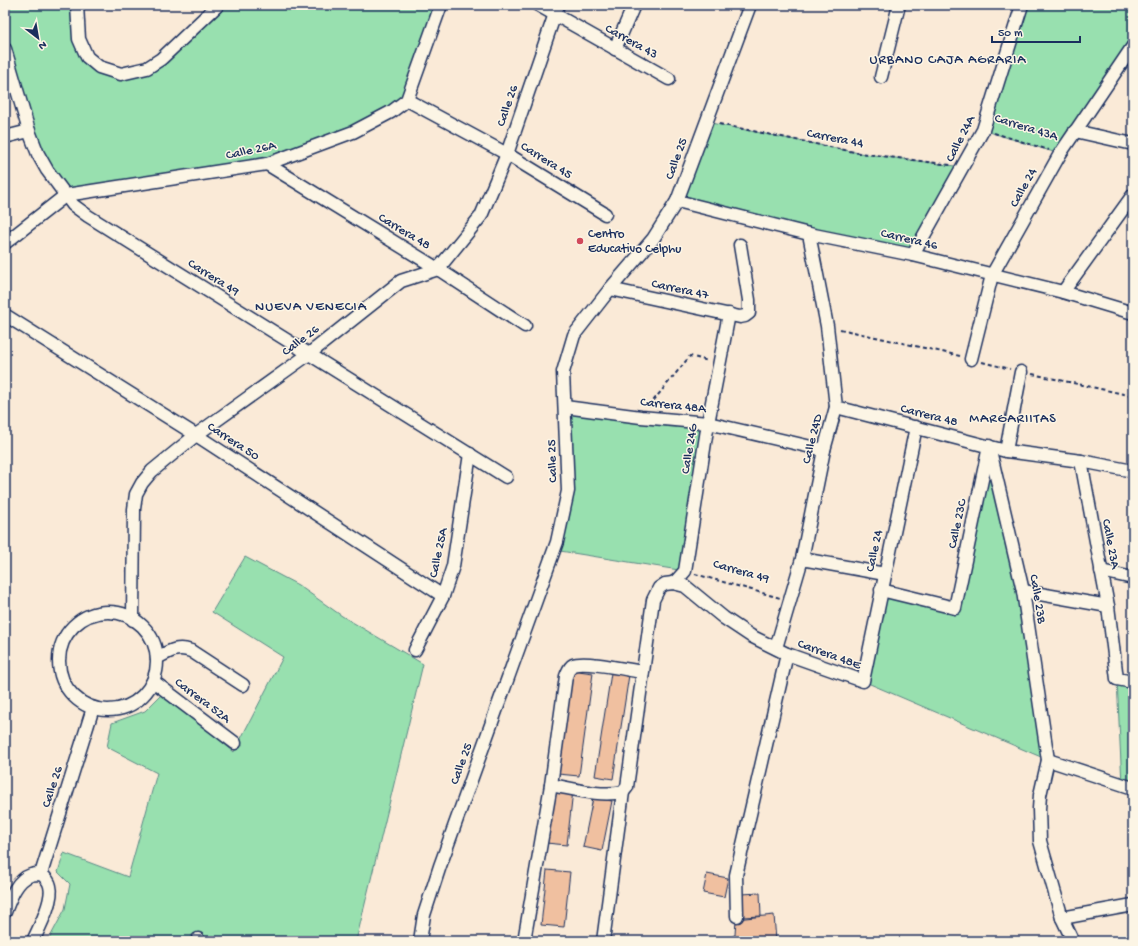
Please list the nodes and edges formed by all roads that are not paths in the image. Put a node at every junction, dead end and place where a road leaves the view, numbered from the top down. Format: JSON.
{"nodes":[{"id":1,"x":77,"y":5,"type":"edge"},
{"id":2,"x":218,"y":5,"type":"edge"},
{"id":3,"x":441,"y":5,"type":"edge"},
{"id":4,"x":538,"y":5,"type":"edge"},
{"id":5,"x":634,"y":5,"type":"edge"},
{"id":6,"x":750,"y":5,"type":"edge"},
{"id":7,"x":899,"y":5,"type":"edge"},
{"id":8,"x":1022,"y":5,"type":"edge"},
{"id":9,"x":556,"y":10,"type":"edge"},
{"id":10,"x":1133,"y":46,"type":"edge"},
{"id":11,"x":5,"y":49,"type":"edge"},
{"id":12,"x":615,"y":49,"type":"junction"},
{"id":13,"x":881,"y":77,"type":"dead end"},
{"id":14,"x":669,"y":79,"type":"dead end"},
{"id":15,"x":407,"y":100,"type":"junction"},
{"id":16,"x":29,"y":131,"type":"junction"},
{"id":17,"x":1075,"y":131,"type":"junction"},
{"id":18,"x":5,"y":137,"type":"edge"},
{"id":19,"x":1133,"y":144,"type":"edge"},
{"id":20,"x":507,"y":154,"type":"junction"},
{"id":21,"x":267,"y":164,"type":"junction"},
{"id":22,"x":66,"y":195,"type":"junction"},
{"id":23,"x":1133,"y":195,"type":"edge"},
{"id":24,"x":677,"y":201,"type":"junction"},
{"id":25,"x":605,"y":214,"type":"dead end"},
{"id":26,"x":809,"y":234,"type":"junction"},
{"id":27,"x":5,"y":243,"type":"edge"},
{"id":28,"x":740,"y":246,"type":"dead end"},
{"id":29,"x":913,"y":254,"type":"junction"},
{"id":30,"x":438,"y":269,"type":"junction"},
{"id":31,"x":992,"y":275,"type":"junction"},
{"id":32,"x":610,"y":289,"type":"junction"},
{"id":33,"x":1063,"y":292,"type":"junction"},
{"id":34,"x":1133,"y":313,"type":"edge"},
{"id":35,"x":730,"y":314,"type":"junction"},
{"id":36,"x":5,"y":315,"type":"edge"},
{"id":37,"x":525,"y":326,"type":"dead end"},
{"id":38,"x":309,"y":354,"type":"junction"},
{"id":39,"x":971,"y":359,"type":"dead end"},
{"id":40,"x":1021,"y":372,"type":"dead end"},
{"id":41,"x":836,"y":407,"type":"junction"},
{"id":42,"x":565,"y":408,"type":"junction"},
{"id":43,"x":708,"y":423,"type":"junction"},
{"id":44,"x":916,"y":427,"type":"junction"},
{"id":45,"x":196,"y":435,"type":"junction"},
{"id":46,"x":989,"y":446,"type":"junction"},
{"id":47,"x":824,"y":450,"type":"junction"},
{"id":48,"x":1006,"y":451,"type":"junction"},
{"id":49,"x":470,"y":454,"type":"junction"},
{"id":50,"x":1081,"y":462,"type":"junction"},
{"id":51,"x":1133,"y":471,"type":"edge"},
{"id":52,"x":506,"y":477,"type":"dead end"},
{"id":53,"x":802,"y":559,"type":"junction"},
{"id":54,"x":1101,"y":571,"type":"junction"},
{"id":55,"x":884,"y":574,"type":"junction"},
{"id":56,"x":1133,"y":578,"type":"edge"},
{"id":57,"x":673,"y":583,"type":"junction"},
{"id":58,"x":881,"y":590,"type":"junction"},
{"id":59,"x":1023,"y":591,"type":"junction"},
{"id":60,"x":443,"y":596,"type":"junction"},
{"id":61,"x":1108,"y":606,"type":"junction"},
{"id":62,"x":133,"y":620,"type":"junction"},
{"id":63,"x":415,"y":650,"type":"dead end"},
{"id":64,"x":781,"y":651,"type":"junction"},
{"id":65,"x":157,"y":658,"type":"junction"},
{"id":66,"x":642,"y":672,"type":"junction"},
{"id":67,"x":153,"y":681,"type":"junction"},
{"id":68,"x":863,"y":681,"type":"joint"},
{"id":69,"x":1133,"y":682,"type":"edge"},
{"id":70,"x":243,"y":685,"type":"dead end"},
{"id":71,"x":93,"y":708,"type":"junction"},
{"id":72,"x":235,"y":743,"type":"dead end"},
{"id":73,"x":1048,"y":760,"type":"junction"},
{"id":74,"x":551,"y":785,"type":"junction"},
{"id":75,"x":1133,"y":788,"type":"edge"},
{"id":76,"x":623,"y":792,"type":"junction"},
{"id":77,"x":41,"y":874,"type":"junction"},
{"id":78,"x":1133,"y":905,"type":"edge"},
{"id":79,"x":5,"y":912,"type":"edge"},
{"id":80,"x":737,"y":916,"type":"dead end"},
{"id":81,"x":1062,"y":918,"type":"junction"},
{"id":82,"x":33,"y":941,"type":"edge"},
{"id":83,"x":420,"y":941,"type":"edge"},
{"id":84,"x":524,"y":941,"type":"edge"},
{"id":85,"x":603,"y":941,"type":"edge"},
{"id":86,"x":1072,"y":941,"type":"edge"}],
"edges":[{"from":1,"to":2,"type":"street"},
{"from":3,"to":15,"type":"street"},
{"from":4,"to":9,"type":"street","name":"Carrera 43"},
{"from":5,"to":12,"type":"street"},
{"from":6,"to":24,"type":"street","name":"Calle 25"},
{"from":7,"to":13,"type":"street"},
{"from":8,"to":29,"type":"street","name":"Calle 24A"},
{"from":9,"to":12,"type":"street","name":"Carrera 43"},
{"from":9,"to":20,"type":"street","name":"Calle 26"},
{"from":10,"to":17,"type":"street","name":"Calle 24"},
{"from":11,"to":16,"type":"street","name":"Carrera 49"},
{"from":12,"to":14,"type":"street","name":"Carrera 43"},
{"from":15,"to":20,"type":"street","name":"Carrera 45"},
{"from":15,"to":21,"type":"street","name":"Calle 26A"},
{"from":16,"to":18,"type":"street"},
{"from":16,"to":22,"type":"street","name":"Carrera 49"},
{"from":17,"to":19,"type":"street","name":"Carrera 43A"},
{"from":17,"to":31,"type":"street","name":"Calle 24"},
{"from":20,"to":25,"type":"street","name":"Carrera 45"},
{"from":20,"to":30,"type":"street","name":"Calle 26"},
{"from":21,"to":22,"type":"street","name":"Calle 26A"},
{"from":21,"to":30,"type":"street","name":"Carrera 48"},
{"from":22,"to":27,"type":"street","name":"Calle 26A"},
{"from":22,"to":38,"type":"street","name":"Carrera 49"},
{"from":23,"to":33,"type":"street"},
{"from":24,"to":26,"type":"street","name":"Carrera 46"},
{"from":24,"to":32,"type":"street","name":"Calle 25"},
{"from":26,"to":29,"type":"street","name":"Carrera 46"},
{"from":26,"to":41,"type":"street","name":"Calle 24D"},
{"from":28,"to":35,"type":"street","name":"Carrera 47"},
{"from":29,"to":31,"type":"street","name":"Carrera 46"},
{"from":30,"to":37,"type":"street","name":"Carrera 48"},
{"from":30,"to":38,"type":"street","name":"Calle 26"},
{"from":31,"to":33,"type":"street","name":"Carrera 46"},
{"from":31,"to":39,"type":"street","name":"Calle 24"},
{"from":32,"to":35,"type":"street","name":"Carrera 47"},
{"from":32,"to":42,"type":"street","name":"Calle 25"},
{"from":33,"to":34,"type":"street","name":"Carrera 46"},
{"from":35,"to":43,"type":"street","name":"Calle 24G"},
{"from":36,"to":45,"type":"street","name":"Carrera 50"},
{"from":38,"to":45,"type":"street","name":"Calle 26"},
{"from":38,"to":49,"type":"street","name":"Carrera 49"},
{"from":40,"to":48,"type":"street"},
{"from":41,"to":44,"type":"street","name":"Carrera 48"},
{"from":41,"to":47,"type":"street","name":"Calle 24D"},
{"from":42,"to":43,"type":"street","name":"Carrera 48A"},
{"from":42,"to":83,"type":"street","name":"Calle 25"},
{"from":43,"to":47,"type":"street","name":"Carrera 48A"},
{"from":43,"to":57,"type":"street","name":"Calle 24G"},
{"from":44,"to":46,"type":"street","name":"Carrera 48"},
{"from":44,"to":55,"type":"street","name":"Calle 24"},
{"from":45,"to":60,"type":"street","name":"Carrera 50"},
{"from":45,"to":62,"type":"street","name":"Calle 26"},
{"from":46,"to":48,"type":"street","name":"Carrera 48"},
{"from":46,"to":58,"type":"street","name":"Calle 23C"},
{"from":46,"to":59,"type":"street","name":"Calle 23B"},
{"from":47,"to":53,"type":"street","name":"Calle 24D"},
{"from":48,"to":50,"type":"street","name":"Carrera 48"},
{"from":49,"to":52,"type":"street","name":"Carrera 49"},
{"from":49,"to":60,"type":"street","name":"Calle 25A"},
{"from":50,"to":51,"type":"street","name":"Carrera 48"},
{"from":50,"to":54,"type":"street","name":"Calle 23A"},
{"from":53,"to":55,"type":"street"},
{"from":53,"to":64,"type":"street","name":"Calle 24D"},
{"from":54,"to":56,"type":"street"},
{"from":54,"to":61,"type":"street","name":"Calle 23A"},
{"from":55,"to":58,"type":"street","name":"Calle 24"},
{"from":57,"to":64,"type":"street","name":"Carrera 48E"},
{"from":57,"to":66,"type":"street"},
{"from":58,"to":68,"type":"street","name":"Calle 24"},
{"from":59,"to":61,"type":"street"},
{"from":59,"to":73,"type":"street","name":"Calle 23B"},
{"from":60,"to":63,"type":"street","name":"Calle 25A"},
{"from":61,"to":69,"type":"street","name":"Calle 23A"},
{"from":62,"to":65,"type":"street"},
{"from":62,"to":71,"type":"street"},
{"from":64,"to":68,"type":"street","name":"Carrera 48E"},
{"from":64,"to":80,"type":"street","name":"Calle 24D"},
{"from":65,"to":67,"type":"street"},
{"from":65,"to":70,"type":"street"},
{"from":66,"to":74,"type":"street"},
{"from":66,"to":76,"type":"street"},
{"from":67,"to":71,"type":"street"},
{"from":67,"to":72,"type":"street","name":"Carrera 52A"},
{"from":71,"to":77,"type":"street","name":"Calle 26"},
{"from":73,"to":75,"type":"street"},
{"from":73,"to":81,"type":"street"},
{"from":74,"to":76,"type":"street"},
{"from":74,"to":84,"type":"street"},
{"from":76,"to":85,"type":"street"},
{"from":77,"to":79,"type":"street"},
{"from":77,"to":82,"type":"street"},
{"from":78,"to":81,"type":"street"},
{"from":81,"to":86,"type":"street"}]}
